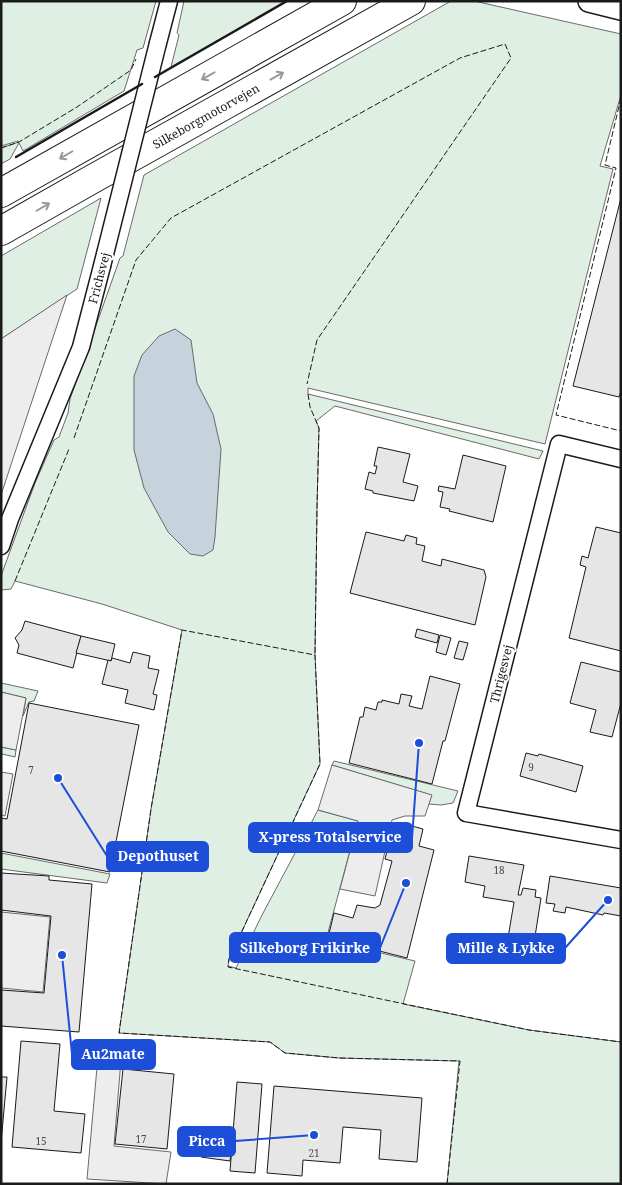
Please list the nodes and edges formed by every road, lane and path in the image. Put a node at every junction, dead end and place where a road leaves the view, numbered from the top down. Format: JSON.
{"nodes":[{"id":1,"x":169,"y":1,"type":"edge"},
{"id":2,"x":342,"y":1,"type":"edge"},
{"id":3,"x":411,"y":1,"type":"edge"},
{"id":4,"x":588,"y":1,"type":"edge"},
{"id":5,"x":621,"y":9,"type":"edge"},
{"id":6,"x":1,"y":193,"type":"edge"},
{"id":7,"x":1,"y":232,"type":"edge"},
{"id":8,"x":621,"y":459,"type":"edge"},
{"id":9,"x":1,"y":546,"type":"edge"},
{"id":10,"x":621,"y":840,"type":"edge"}],
"edges":[{"from":1,"to":9,"type":"street","name":"Frichsvej","bridge":true},
{"from":2,"to":6,"type":"highway","one_way":true},
{"from":7,"to":3,"type":"highway","name":"Silkeborgmotorvejen","one_way":true},
{"from":4,"to":5,"type":"street"},
{"from":8,"to":10,"type":"street","name":"Thrigesvej"}]}
